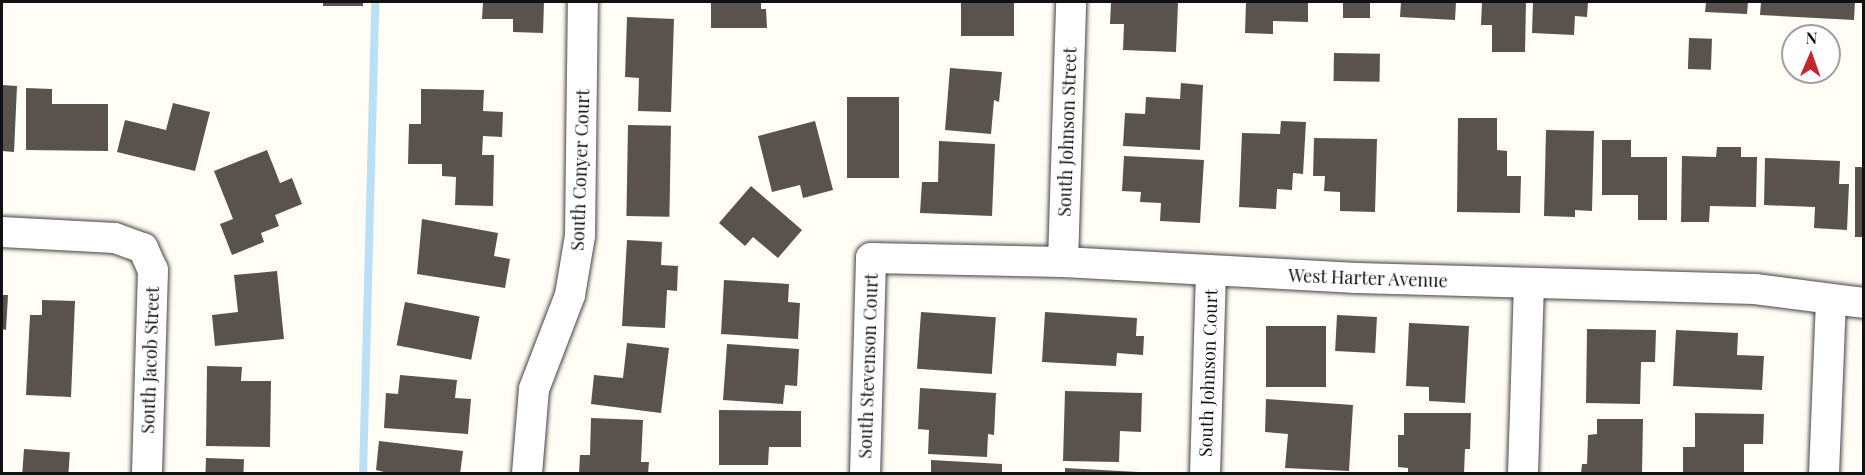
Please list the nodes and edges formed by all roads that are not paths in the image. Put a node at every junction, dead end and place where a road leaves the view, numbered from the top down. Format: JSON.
{"nodes":[{"id":1,"x":583,"y":2,"type":"edge"},
{"id":2,"x":1071,"y":2,"type":"edge"},
{"id":3,"x":2,"y":232,"type":"edge"},
{"id":4,"x":871,"y":258,"type":"joint"},
{"id":5,"x":1063,"y":262,"type":"junction"},
{"id":6,"x":1211,"y":272,"type":"junction"},
{"id":7,"x":1528,"y":284,"type":"junction"},
{"id":8,"x":1831,"y":300,"type":"junction"},
{"id":9,"x":1863,"y":303,"type":"edge"},
{"id":10,"x":147,"y":474,"type":"edge"},
{"id":11,"x":527,"y":474,"type":"edge"},
{"id":12,"x":865,"y":474,"type":"edge"},
{"id":13,"x":1205,"y":474,"type":"edge"},
{"id":14,"x":1524,"y":474,"type":"edge"},
{"id":15,"x":1824,"y":474,"type":"edge"}],
"edges":[{"from":1,"to":11,"type":"street","name":"South Conyer Court"},
{"from":2,"to":5,"type":"street","name":"South Johnson Street"},
{"from":3,"to":10,"type":"street","name":"South Jacob Street"},
{"from":4,"to":5,"type":"street","name":"West Harter Avenue"},
{"from":4,"to":12,"type":"street","name":"South Stevenson Court"},
{"from":5,"to":6,"type":"street","name":"West Harter Avenue"},
{"from":6,"to":7,"type":"street","name":"West Harter Avenue"},
{"from":6,"to":13,"type":"street","name":"South Johnson Court"},
{"from":7,"to":8,"type":"street","name":"West Harter Avenue"},
{"from":7,"to":14,"type":"street"},
{"from":8,"to":9,"type":"street","name":"West Harter Avenue"},
{"from":8,"to":15,"type":"street"}]}
